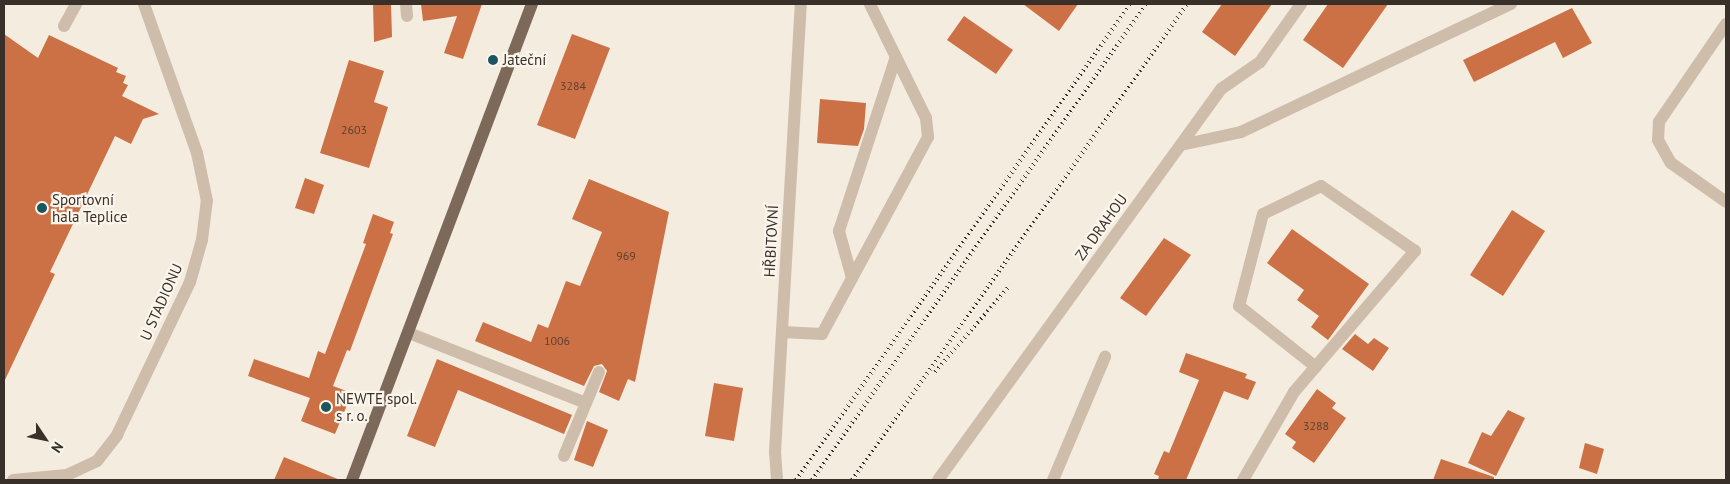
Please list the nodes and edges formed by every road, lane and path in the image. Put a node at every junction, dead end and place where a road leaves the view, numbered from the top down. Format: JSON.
{"nodes":[{"id":1,"x":76,"y":4,"type":"edge"},
{"id":2,"x":144,"y":4,"type":"edge"},
{"id":3,"x":532,"y":4,"type":"edge"},
{"id":4,"x":801,"y":4,"type":"edge"},
{"id":5,"x":870,"y":4,"type":"edge"},
{"id":6,"x":1300,"y":4,"type":"edge"},
{"id":7,"x":1511,"y":4,"type":"edge"},
{"id":8,"x":1726,"y":24,"type":"edge"},
{"id":9,"x":64,"y":26,"type":"dead end"},
{"id":10,"x":896,"y":57,"type":"junction"},
{"id":11,"x":1181,"y":145,"type":"junction"},
{"id":12,"x":1726,"y":202,"type":"edge"},
{"id":13,"x":852,"y":278,"type":"junction"},
{"id":14,"x":782,"y":332,"type":"junction"},
{"id":15,"x":410,"y":333,"type":"junction"},
{"id":16,"x":1105,"y":356,"type":"dead end"},
{"id":17,"x":1316,"y":367,"type":"junction"},
{"id":18,"x":599,"y":372,"type":"dead end"},
{"id":19,"x":586,"y":403,"type":"junction"},
{"id":20,"x":564,"y":456,"type":"dead end"},
{"id":21,"x":13,"y":480,"type":"edge"},
{"id":22,"x":352,"y":480,"type":"edge"},
{"id":23,"x":777,"y":480,"type":"edge"},
{"id":24,"x":938,"y":480,"type":"edge"},
{"id":25,"x":1054,"y":480,"type":"edge"},
{"id":26,"x":1243,"y":480,"type":"edge"}],
"edges":[{"from":1,"to":9,"type":"street"},
{"from":2,"to":21,"type":"street","name":"U STADIONU"},
{"from":3,"to":15,"type":"main road"},
{"from":4,"to":14,"type":"street","name":"HŘBITOVNÍ"},
{"from":5,"to":10,"type":"street"},
{"from":6,"to":11,"type":"street","name":"ZA DRAHOU"},
{"from":7,"to":11,"type":"street"},
{"from":8,"to":12,"type":"street"},
{"from":10,"to":13,"type":"street"},
{"from":10,"to":13,"type":"street"},
{"from":11,"to":24,"type":"street","name":"ZA DRAHOU"},
{"from":13,"to":14,"type":"street"},
{"from":14,"to":23,"type":"street","name":"HŘBITOVNÍ"},
{"from":15,"to":19,"type":"street"},
{"from":15,"to":22,"type":"main road"},
{"from":16,"to":25,"type":"street"},
{"from":17,"to":17,"type":"street"},
{"from":17,"to":26,"type":"street"},
{"from":18,"to":19,"type":"street"},
{"from":19,"to":20,"type":"street"}]}
